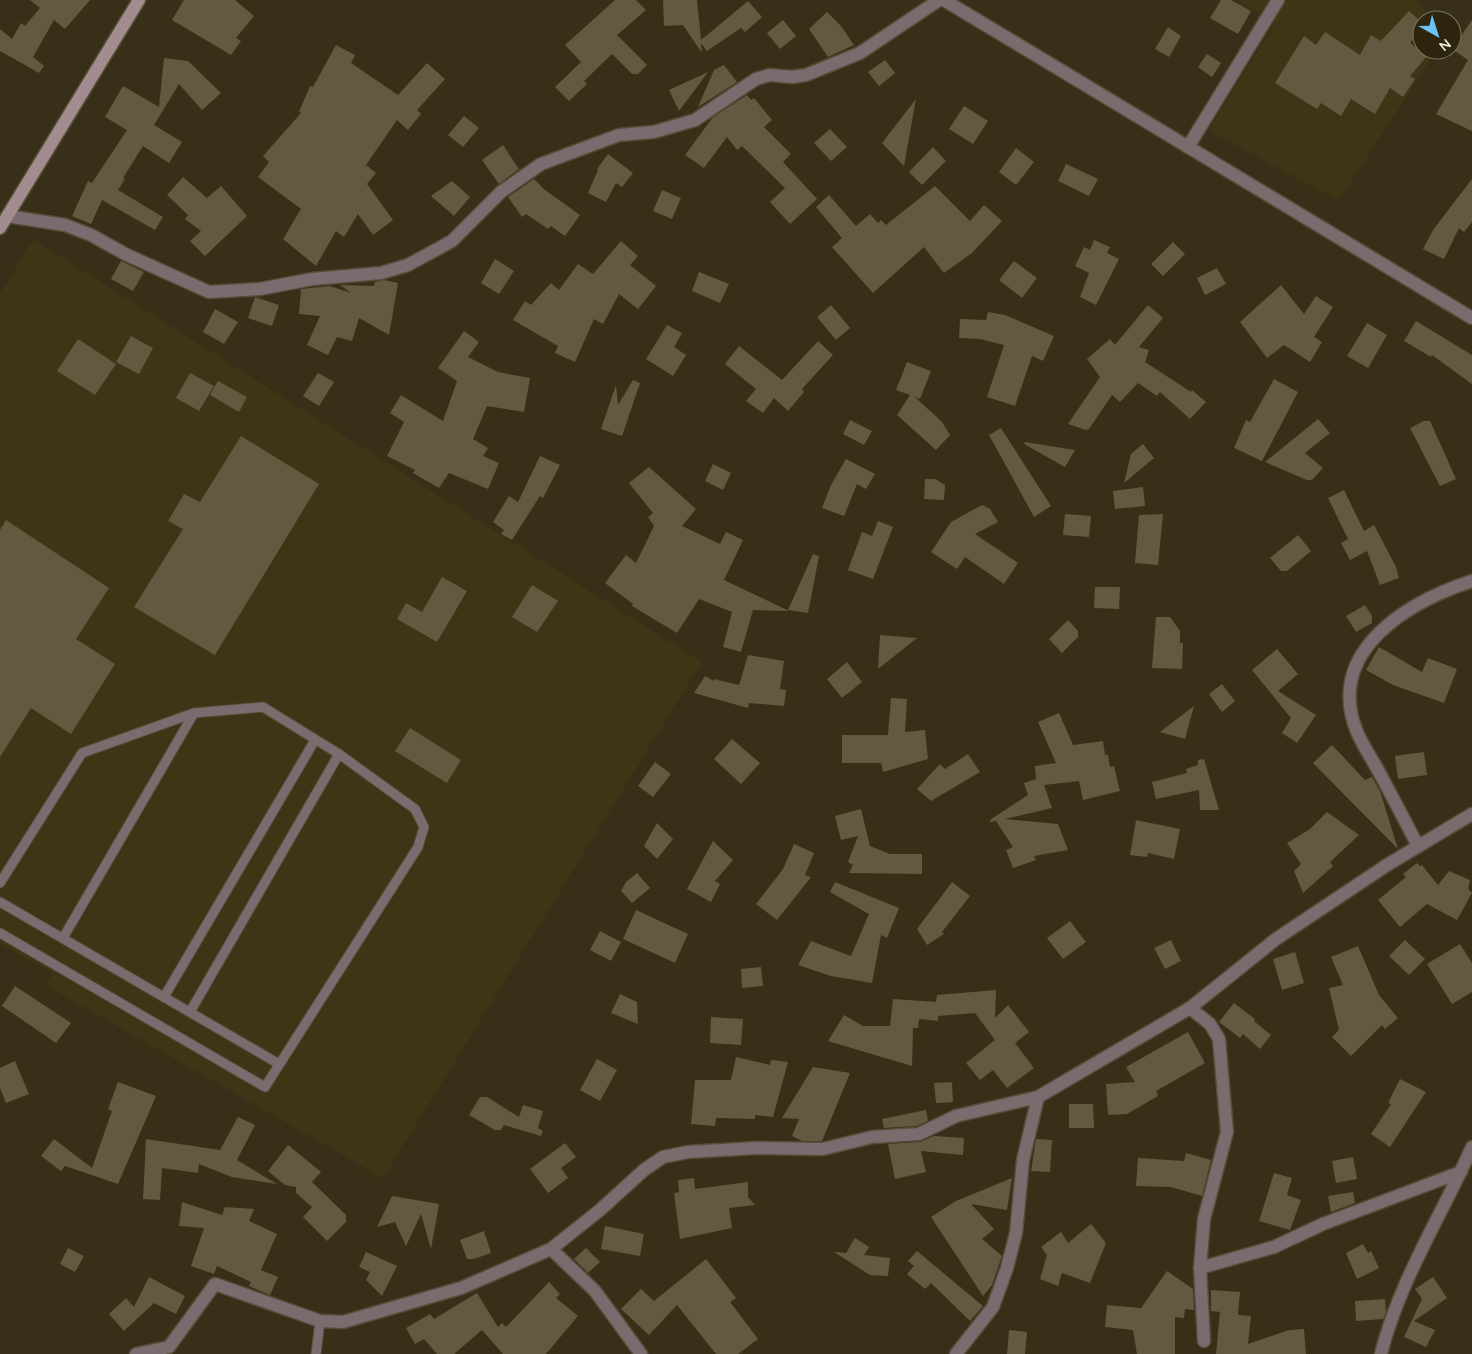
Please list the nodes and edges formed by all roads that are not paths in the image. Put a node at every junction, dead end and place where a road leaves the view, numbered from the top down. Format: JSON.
{"nodes":[{"id":1,"x":138,"y":0,"type":"edge"},
{"id":2,"x":938,"y":0,"type":"edge"},
{"id":3,"x":944,"y":0,"type":"edge"},
{"id":4,"x":1278,"y":0,"type":"edge"},
{"id":5,"x":965,"y":5,"type":"edge"},
{"id":6,"x":1188,"y":147,"type":"junction"},
{"id":7,"x":7,"y":216,"type":"junction"},
{"id":8,"x":0,"y":228,"type":"edge"},
{"id":9,"x":1472,"y":318,"type":"edge"},
{"id":10,"x":1472,"y":581,"type":"edge"},
{"id":11,"x":194,"y":712,"type":"junction"},
{"id":12,"x":315,"y":740,"type":"junction"},
{"id":13,"x":338,"y":754,"type":"junction"},
{"id":14,"x":1472,"y":814,"type":"edge"},
{"id":15,"x":1418,"y":846,"type":"junction"},
{"id":16,"x":0,"y":883,"type":"edge"},
{"id":17,"x":0,"y":902,"type":"edge"},
{"id":18,"x":0,"y":933,"type":"edge"},
{"id":19,"x":63,"y":938,"type":"junction"},
{"id":20,"x":164,"y":997,"type":"junction"},
{"id":21,"x":1190,"y":1008,"type":"junction"},
{"id":22,"x":190,"y":1012,"type":"junction"},
{"id":23,"x":280,"y":1064,"type":"junction"},
{"id":24,"x":1038,"y":1097,"type":"junction"},
{"id":25,"x":1472,"y":1147,"type":"edge"},
{"id":26,"x":1461,"y":1172,"type":"junction"},
{"id":27,"x":551,"y":1249,"type":"junction"},
{"id":28,"x":1200,"y":1268,"type":"junction"},
{"id":29,"x":320,"y":1321,"type":"junction"},
{"id":30,"x":1204,"y":1341,"type":"dead end"},
{"id":31,"x":136,"y":1354,"type":"edge"},
{"id":32,"x":316,"y":1354,"type":"edge"},
{"id":33,"x":642,"y":1354,"type":"edge"},
{"id":34,"x":956,"y":1354,"type":"edge"},
{"id":35,"x":1381,"y":1354,"type":"edge"}],
"edges":[{"from":1,"to":7,"type":"street"},
{"from":2,"to":7,"type":"street"},
{"from":3,"to":5,"type":"street"},
{"from":4,"to":6,"type":"street"},
{"from":5,"to":6,"type":"street"},
{"from":6,"to":9,"type":"street"},
{"from":7,"to":8,"type":"street"},
{"from":10,"to":15,"type":"street"},
{"from":11,"to":12,"type":"lane"},
{"from":11,"to":16,"type":"lane"},
{"from":11,"to":19,"type":"lane"},
{"from":12,"to":13,"type":"lane"},
{"from":12,"to":20,"type":"lane"},
{"from":13,"to":22,"type":"lane"},
{"from":13,"to":23,"type":"lane"},
{"from":14,"to":15,"type":"street"},
{"from":15,"to":21,"type":"street"},
{"from":17,"to":19,"type":"lane"},
{"from":18,"to":23,"type":"lane"},
{"from":19,"to":20,"type":"lane"},
{"from":20,"to":22,"type":"lane"},
{"from":21,"to":24,"type":"street"},
{"from":21,"to":28,"type":"street"},
{"from":22,"to":23,"type":"lane"},
{"from":24,"to":27,"type":"street"},
{"from":24,"to":34,"type":"street"},
{"from":25,"to":26,"type":"street"},
{"from":26,"to":28,"type":"street"},
{"from":26,"to":35,"type":"street"},
{"from":27,"to":29,"type":"street"},
{"from":27,"to":33,"type":"street"},
{"from":28,"to":30,"type":"street"},
{"from":29,"to":31,"type":"street"},
{"from":29,"to":32,"type":"lane"}]}
